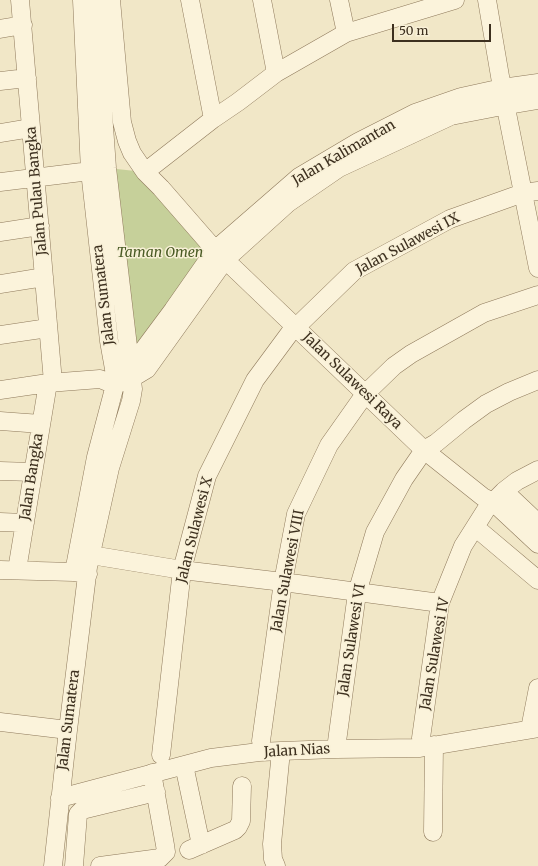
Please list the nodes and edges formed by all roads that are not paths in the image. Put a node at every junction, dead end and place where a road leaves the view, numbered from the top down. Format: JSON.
{"nodes":[{"id":1,"x":20,"y":0,"type":"edge"},
{"id":2,"x":82,"y":0,"type":"edge"},
{"id":3,"x":95,"y":0,"type":"edge"},
{"id":4,"x":111,"y":0,"type":"edge"},
{"id":5,"x":190,"y":0,"type":"edge"},
{"id":6,"x":262,"y":0,"type":"edge"},
{"id":7,"x":339,"y":0,"type":"edge"},
{"id":8,"x":455,"y":0,"type":"edge"},
{"id":9,"x":487,"y":0,"type":"edge"},
{"id":10,"x":413,"y":6,"type":"edge"},
{"id":11,"x":22,"y":25,"type":"junction"},
{"id":12,"x":0,"y":29,"type":"edge"},
{"id":13,"x":346,"y":33,"type":"junction"},
{"id":14,"x":276,"y":73,"type":"junction"},
{"id":15,"x":27,"y":78,"type":"junction"},
{"id":16,"x":0,"y":81,"type":"edge"},
{"id":17,"x":538,"y":83,"type":"edge"},
{"id":18,"x":504,"y":97,"type":"junction"},
{"id":19,"x":538,"y":100,"type":"edge"},
{"id":20,"x":213,"y":119,"type":"junction"},
{"id":21,"x":31,"y":128,"type":"junction"},
{"id":22,"x":0,"y":133,"type":"edge"},
{"id":23,"x":90,"y":171,"type":"junction"},
{"id":24,"x":145,"y":172,"type":"junction"},
{"id":25,"x":36,"y":177,"type":"junction"},
{"id":26,"x":0,"y":182,"type":"edge"},
{"id":27,"x":530,"y":192,"type":"edge"},
{"id":28,"x":40,"y":226,"type":"junction"},
{"id":29,"x":0,"y":232,"type":"edge"},
{"id":30,"x":220,"y":255,"type":"junction"},
{"id":31,"x":538,"y":268,"type":"edge"},
{"id":32,"x":44,"y":277,"type":"junction"},
{"id":33,"x":0,"y":284,"type":"edge"},
{"id":34,"x":538,"y":294,"type":"edge"},
{"id":35,"x":295,"y":327,"type":"junction"},
{"id":36,"x":48,"y":328,"type":"junction"},
{"id":37,"x":0,"y":335,"type":"edge"},
{"id":38,"x":118,"y":375,"type":"junction"},
{"id":39,"x":538,"y":380,"type":"edge"},
{"id":40,"x":50,"y":382,"type":"junction"},
{"id":41,"x":0,"y":390,"type":"edge"},
{"id":42,"x":365,"y":394,"type":"junction"},
{"id":43,"x":0,"y":421,"type":"edge"},
{"id":44,"x":41,"y":424,"type":"junction"},
{"id":45,"x":424,"y":450,"type":"junction"},
{"id":46,"x":538,"y":470,"type":"edge"},
{"id":47,"x":0,"y":471,"type":"edge"},
{"id":48,"x":33,"y":472,"type":"junction"},
{"id":49,"x":492,"y":499,"type":"junction"},
{"id":50,"x":0,"y":522,"type":"edge"},
{"id":51,"x":25,"y":523,"type":"junction"},
{"id":52,"x":538,"y":523,"type":"edge"},
{"id":53,"x":475,"y":527,"type":"junction"},
{"id":54,"x":538,"y":544,"type":"edge"},
{"id":55,"x":91,"y":555,"type":"junction"},
{"id":56,"x":538,"y":559,"type":"edge"},
{"id":57,"x":8,"y":570,"type":"edge"},
{"id":58,"x":182,"y":570,"type":"junction"},
{"id":59,"x":81,"y":573,"type":"junction"},
{"id":60,"x":538,"y":580,"type":"edge"},
{"id":61,"x":283,"y":582,"type":"junction"},
{"id":62,"x":357,"y":593,"type":"junction"},
{"id":63,"x":440,"y":603,"type":"junction"},
{"id":64,"x":538,"y":688,"type":"edge"},
{"id":65,"x":0,"y":722,"type":"edge"},
{"id":66,"x":534,"y":729,"type":"edge"},
{"id":67,"x":68,"y":730,"type":"junction"},
{"id":68,"x":261,"y":741,"type":"dead end"},
{"id":69,"x":428,"y":742,"type":"junction"},
{"id":70,"x":336,"y":749,"type":"junction"},
{"id":71,"x":281,"y":751,"type":"junction"},
{"id":72,"x":161,"y":755,"type":"dead end"},
{"id":73,"x":184,"y":765,"type":"junction"},
{"id":74,"x":152,"y":773,"type":"junction"},
{"id":75,"x":242,"y":786,"type":"dead end"},
{"id":76,"x":156,"y":792,"type":"junction"},
{"id":77,"x":60,"y":798,"type":"junction"},
{"id":78,"x":434,"y":832,"type":"dead end"},
{"id":79,"x":53,"y":866,"type":"edge"},
{"id":80,"x":74,"y":866,"type":"edge"},
{"id":81,"x":100,"y":866,"type":"edge"},
{"id":82,"x":276,"y":866,"type":"edge"}],
"edges":[{"from":1,"to":11,"type":"street","name":"Jalan Pulau Bangka"},
{"from":2,"to":23,"type":"street","name":"Jalan Sumatera"},
{"from":3,"to":38,"type":"street","name":"Jalan Sumatera"},
{"from":4,"to":24,"type":"street","name":"Jalan Sulawesi Raya"},
{"from":5,"to":20,"type":"street"},
{"from":6,"to":14,"type":"street"},
{"from":7,"to":13,"type":"street"},
{"from":8,"to":10,"type":"street"},
{"from":9,"to":18,"type":"street"},
{"from":10,"to":13,"type":"street"},
{"from":11,"to":12,"type":"street"},
{"from":11,"to":15,"type":"street","name":"Jalan Pulau Bangka"},
{"from":13,"to":14,"type":"street"},
{"from":14,"to":20,"type":"street"},
{"from":15,"to":16,"type":"street"},
{"from":15,"to":21,"type":"street","name":"Jalan Pulau Bangka"},
{"from":17,"to":18,"type":"street","name":"Jalan Kalimantan"},
{"from":18,"to":19,"type":"street","name":"Jalan Kalimantan"},
{"from":18,"to":27,"type":"street"},
{"from":18,"to":30,"type":"street","name":"Jalan Kalimantan"},
{"from":20,"to":24,"type":"street"},
{"from":21,"to":22,"type":"street"},
{"from":21,"to":25,"type":"street","name":"Jalan Pulau Bangka"},
{"from":23,"to":25,"type":"street"},
{"from":23,"to":38,"type":"street","name":"Jalan Sumatera"},
{"from":24,"to":30,"type":"street","name":"Jalan Sulawesi Raya"},
{"from":25,"to":26,"type":"street"},
{"from":25,"to":28,"type":"street","name":"Jalan Pulau Bangka"},
{"from":27,"to":31,"type":"street"},
{"from":27,"to":35,"type":"street","name":"Jalan Sulawesi IX"},
{"from":28,"to":29,"type":"street"},
{"from":28,"to":32,"type":"street","name":"Jalan Pulau Bangka"},
{"from":30,"to":35,"type":"street","name":"Jalan Sulawesi Raya"},
{"from":30,"to":38,"type":"street","name":"Jalan Kalimantan"},
{"from":32,"to":33,"type":"street"},
{"from":32,"to":36,"type":"street","name":"Jalan Pulau Bangka"},
{"from":34,"to":42,"type":"street","name":"Jalan Sulawesi VIII"},
{"from":35,"to":42,"type":"street","name":"Jalan Sulawesi Raya"},
{"from":35,"to":58,"type":"street","name":"Jalan Sulawesi X"},
{"from":36,"to":37,"type":"street"},
{"from":36,"to":40,"type":"street","name":"Jalan Pulau Bangka"},
{"from":38,"to":40,"type":"street"},
{"from":38,"to":55,"type":"street","name":"Jalan Sumatera"},
{"from":38,"to":59,"type":"street","name":"Jalan Sumatera"},
{"from":39,"to":45,"type":"street"},
{"from":40,"to":41,"type":"street"},
{"from":40,"to":44,"type":"street","name":"Jalan Bangka"},
{"from":42,"to":45,"type":"street","name":"Jalan Sulawesi Raya"},
{"from":42,"to":61,"type":"street","name":"Jalan Sulawesi VIII"},
{"from":43,"to":44,"type":"street"},
{"from":44,"to":48,"type":"street","name":"Jalan Bangka"},
{"from":45,"to":49,"type":"street","name":"Jalan Sulawesi Raya"},
{"from":45,"to":62,"type":"street","name":"Jalan Sulawesi VI"},
{"from":46,"to":49,"type":"street"},
{"from":47,"to":48,"type":"street"},
{"from":48,"to":51,"type":"street","name":"Jalan Bangka"},
{"from":49,"to":52,"type":"street"},
{"from":49,"to":53,"type":"street","name":"Jalan Sulawesi IV"},
{"from":49,"to":54,"type":"street"},
{"from":49,"to":56,"type":"street"},
{"from":50,"to":51,"type":"street"},
{"from":51,"to":57,"type":"street","name":"Jalan Bangka"},
{"from":53,"to":60,"type":"street"},
{"from":53,"to":63,"type":"street","name":"Jalan Sulawesi IV"},
{"from":55,"to":58,"type":"street"},
{"from":55,"to":59,"type":"street","name":"Jalan Sumatera"},
{"from":57,"to":59,"type":"street"},
{"from":58,"to":61,"type":"street"},
{"from":58,"to":72,"type":"street","name":"Jalan Sulawesi X"},
{"from":59,"to":67,"type":"street","name":"Jalan Sumatera"},
{"from":61,"to":62,"type":"street"},
{"from":61,"to":68,"type":"street","name":"Jalan Sulawesi VIII"},
{"from":62,"to":63,"type":"street"},
{"from":62,"to":70,"type":"street","name":"Jalan Sulawesi VI"},
{"from":63,"to":69,"type":"street","name":"Jalan Sulawesi IV"},
{"from":64,"to":66,"type":"street"},
{"from":65,"to":67,"type":"street"},
{"from":66,"to":69,"type":"street","name":"Jalan Nias"},
{"from":67,"to":77,"type":"street","name":"Jalan Sumatera"},
{"from":69,"to":70,"type":"street","name":"Jalan Nias"},
{"from":69,"to":78,"type":"street","name":"Jalan Sulawesi IV"},
{"from":70,"to":71,"type":"street","name":"Jalan Nias"},
{"from":71,"to":73,"type":"street","name":"Jalan Nias"},
{"from":71,"to":82,"type":"street"},
{"from":73,"to":74,"type":"street","name":"Jalan Nias"},
{"from":73,"to":75,"type":"street"},
{"from":74,"to":76,"type":"street"},
{"from":74,"to":77,"type":"street","name":"Jalan Nias"},
{"from":76,"to":80,"type":"street"},
{"from":76,"to":81,"type":"street"},
{"from":77,"to":79,"type":"street","name":"Jalan Sumatera"}]}
